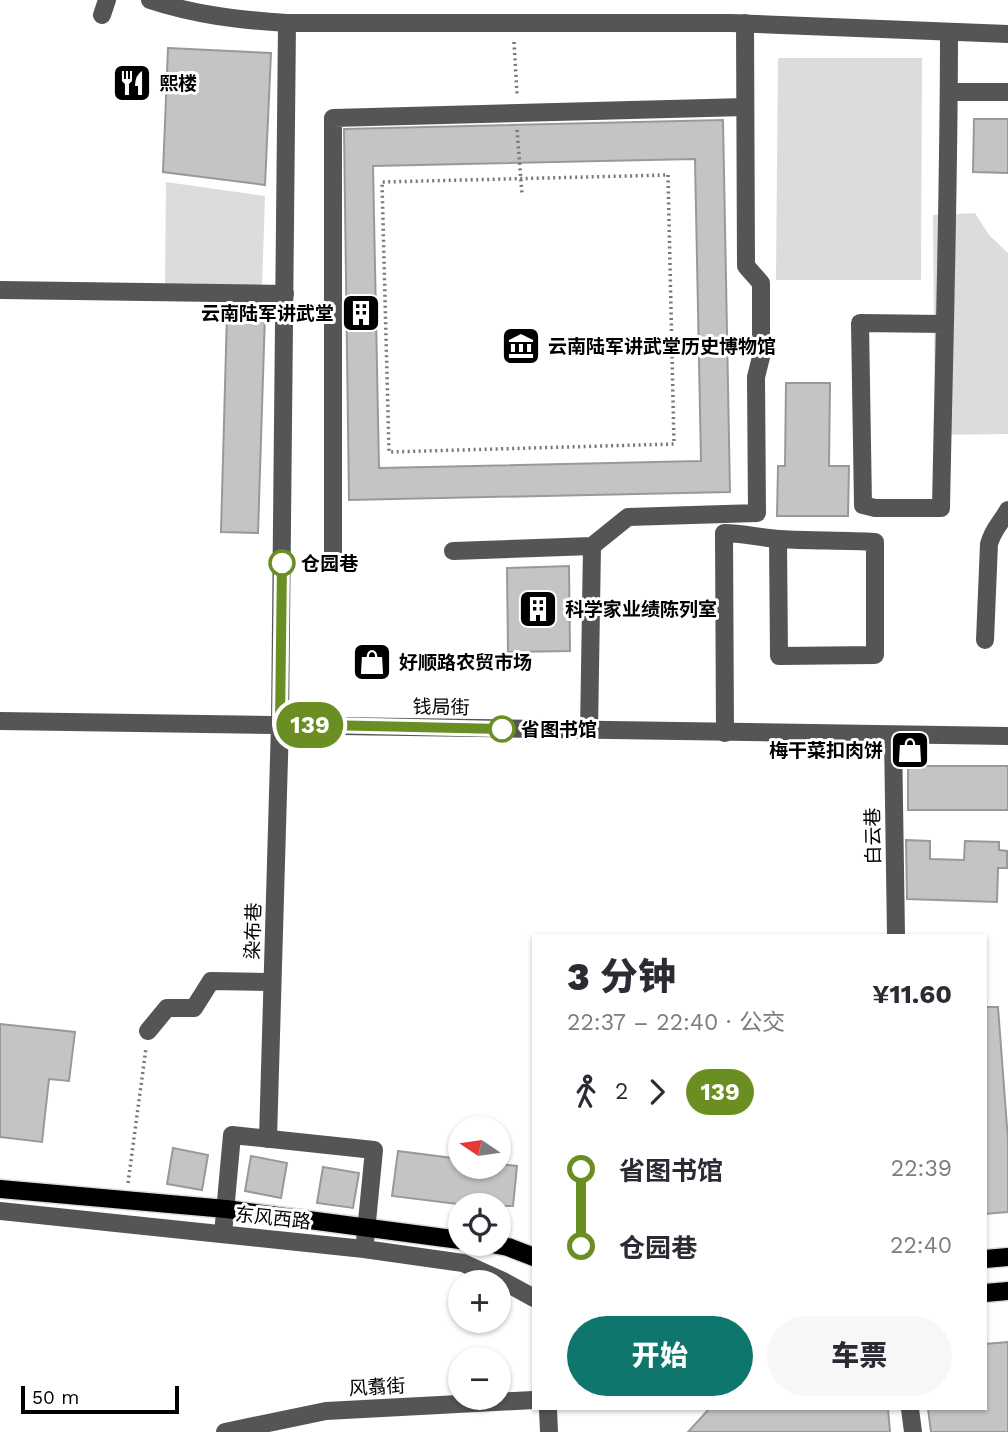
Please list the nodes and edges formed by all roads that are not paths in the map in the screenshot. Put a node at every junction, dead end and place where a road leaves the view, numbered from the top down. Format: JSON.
{"nodes":[{"id":1,"x":150,"y":0,"type":"edge"},
{"id":2,"x":287,"y":23,"type":"junction"},
{"id":3,"x":745,"y":23,"type":"junction"},
{"id":4,"x":949,"y":32,"type":"junction"},
{"id":5,"x":1008,"y":34,"type":"edge"},
{"id":6,"x":949,"y":92,"type":"junction"},
{"id":7,"x":1008,"y":92,"type":"edge"},
{"id":8,"x":745,"y":107,"type":"junction"},
{"id":9,"x":0,"y":290,"type":"edge"},
{"id":10,"x":285,"y":294,"type":"junction"},
{"id":11,"x":945,"y":324,"type":"junction"},
{"id":12,"x":1008,"y":510,"type":"edge"},
{"id":13,"x":778,"y":539,"type":"junction"},
{"id":14,"x":592,"y":546,"type":"junction"},
{"id":15,"x":453,"y":551,"type":"dead end"},
{"id":16,"x":333,"y":564,"type":"dead end"},
{"id":17,"x":985,"y":640,"type":"dead end"},
{"id":18,"x":0,"y":721,"type":"edge"},
{"id":19,"x":280,"y":724,"type":"junction"},
{"id":20,"x":589,"y":731,"type":"junction"},
{"id":21,"x":724,"y":733,"type":"junction"},
{"id":22,"x":893,"y":735,"type":"junction"},
{"id":23,"x":1008,"y":736,"type":"edge"},
{"id":24,"x":896,"y":934,"type":"edge"},
{"id":25,"x":272,"y":982,"type":"junction"},
{"id":26,"x":148,"y":1031,"type":"road end"},
{"id":27,"x":268,"y":1139,"type":"junction"},
{"id":28,"x":0,"y":1189,"type":"edge"},
{"id":29,"x":226,"y":1209,"type":"junction"},
{"id":30,"x":0,"y":1211,"type":"edge"},
{"id":31,"x":366,"y":1226,"type":"junction"},
{"id":32,"x":223,"y":1234,"type":"junction"},
{"id":33,"x":448,"y":1238,"type":"edge"},
{"id":34,"x":511,"y":1248,"type":"edge"},
{"id":35,"x":364,"y":1249,"type":"junction"},
{"id":36,"x":532,"y":1256,"type":"edge"},
{"id":37,"x":1008,"y":1257,"type":"edge"},
{"id":38,"x":987,"y":1259,"type":"edge"},
{"id":39,"x":1008,"y":1291,"type":"edge"},
{"id":40,"x":987,"y":1293,"type":"edge"},
{"id":41,"x":532,"y":1297,"type":"edge"},
{"id":42,"x":532,"y":1400,"type":"edge"},
{"id":43,"x":548,"y":1410,"type":"edge"},
{"id":44,"x":911,"y":1410,"type":"edge"},
{"id":45,"x":225,"y":1432,"type":"edge"},
{"id":46,"x":548,"y":1432,"type":"edge"},
{"id":47,"x":913,"y":1432,"type":"edge"}],
"edges":[{"from":1,"to":2,"type":"street"},
{"from":2,"to":3,"type":"street"},
{"from":2,"to":10,"type":"street"},
{"from":3,"to":4,"type":"street"},
{"from":3,"to":8,"type":"street"},
{"from":4,"to":5,"type":"street"},
{"from":4,"to":6,"type":"street"},
{"from":6,"to":7,"type":"street"},
{"from":6,"to":11,"type":"street"},
{"from":8,"to":14,"type":"street"},
{"from":8,"to":16,"type":"street"},
{"from":9,"to":10,"type":"street"},
{"from":10,"to":19,"type":"street"},
{"from":11,"to":11,"type":"street"},
{"from":12,"to":17,"type":"street"},
{"from":13,"to":13,"type":"street"},
{"from":13,"to":21,"type":"street"},
{"from":14,"to":15,"type":"street"},
{"from":14,"to":20,"type":"street"},
{"from":18,"to":19,"type":"street","name":"钱局街"},
{"from":19,"to":20,"type":"street","name":"钱局街"},
{"from":19,"to":25,"type":"street","name":"染布巷"},
{"from":20,"to":21,"type":"street","name":"钱局街"},
{"from":21,"to":22,"type":"street","name":"钱局街"},
{"from":22,"to":23,"type":"street","name":"钱局街"},
{"from":22,"to":24,"type":"street","name":"白云巷"},
{"from":25,"to":26,"type":"street"},
{"from":25,"to":27,"type":"street","name":"染布巷"},
{"from":27,"to":29,"type":"street"},
{"from":27,"to":31,"type":"street"},
{"from":28,"to":29,"type":"main road","name":"东风西路"},
{"from":29,"to":31,"type":"main road","name":"东风西路"},
{"from":29,"to":32,"type":"street"},
{"from":30,"to":32,"type":"street","name":"东风西路"},
{"from":31,"to":33,"type":"main road","name":"东风西路"},
{"from":31,"to":35,"type":"street"},
{"from":32,"to":35,"type":"street","name":"东风西路"},
{"from":34,"to":36,"type":"main road"},
{"from":35,"to":41,"type":"street","name":"东风西路"},
{"from":37,"to":38,"type":"main road"},
{"from":39,"to":40,"type":"main road"},
{"from":42,"to":45,"type":"street","name":"风翥街"},
{"from":43,"to":46,"type":"street"},
{"from":44,"to":47,"type":"street"}]}
